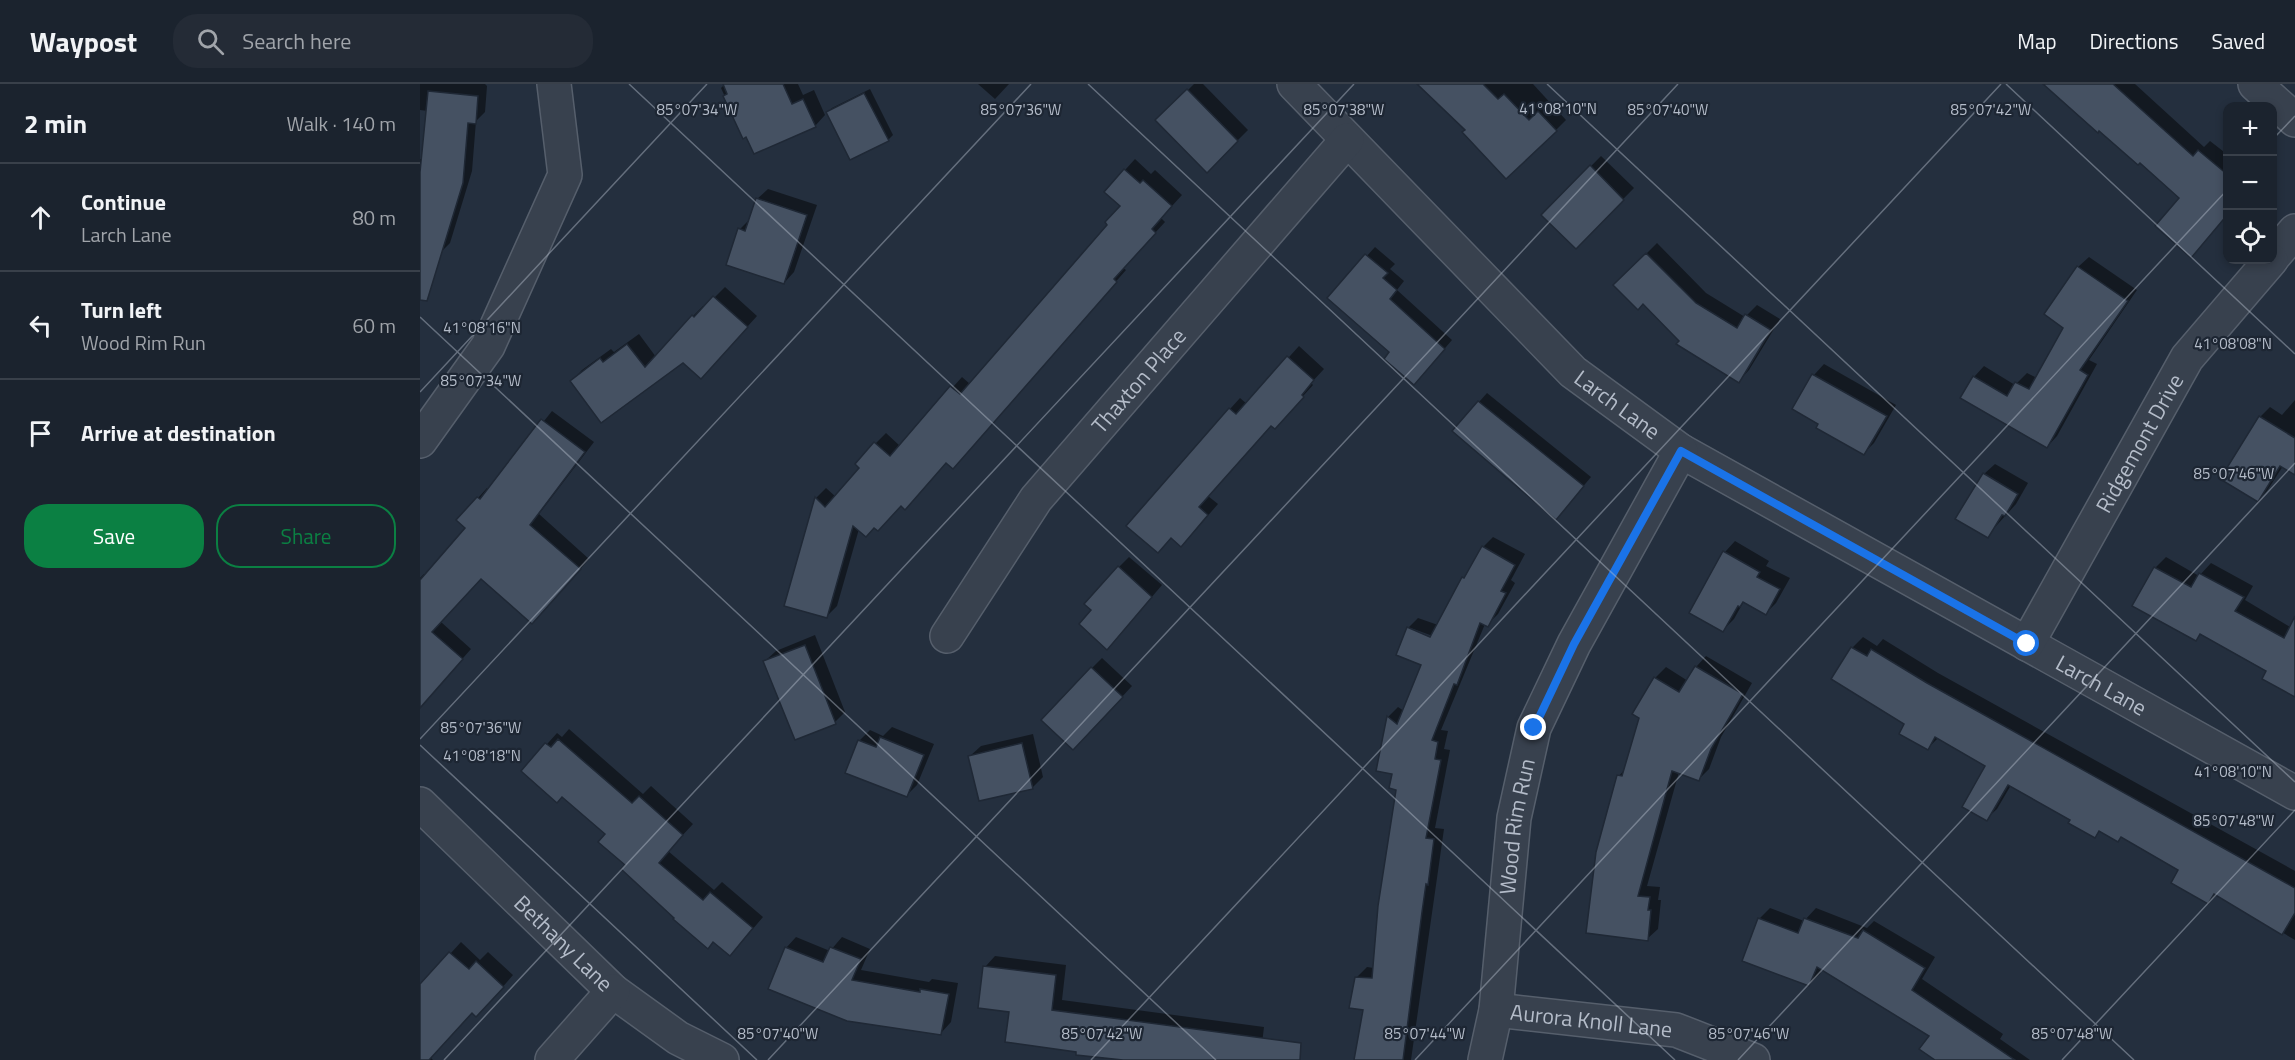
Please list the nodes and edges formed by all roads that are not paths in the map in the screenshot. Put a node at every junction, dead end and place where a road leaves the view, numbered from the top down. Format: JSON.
{"nodes":[{"id":1,"x":554,"y":84,"type":"edge"},
{"id":2,"x":1294,"y":84,"type":"edge"},
{"id":3,"x":2255,"y":84,"type":"edge"},
{"id":4,"x":2295,"y":120,"type":"edge"},
{"id":5,"x":1347,"y":140,"type":"junction"},
{"id":6,"x":2295,"y":231,"type":"edge"},
{"id":7,"x":2277,"y":253,"type":"edge"},
{"id":8,"x":2268,"y":264,"type":"edge"},
{"id":9,"x":420,"y":441,"type":"edge"},
{"id":10,"x":1681,"y":451,"type":"junction"},
{"id":11,"x":947,"y":636,"type":"dead end"},
{"id":12,"x":2027,"y":644,"type":"junction"},
{"id":13,"x":2295,"y":793,"type":"edge"},
{"id":14,"x":420,"y":804,"type":"edge"},
{"id":15,"x":613,"y":991,"type":"junction"},
{"id":16,"x":1496,"y":1010,"type":"junction"},
{"id":17,"x":552,"y":1060,"type":"edge"},
{"id":18,"x":722,"y":1060,"type":"edge"},
{"id":19,"x":1485,"y":1060,"type":"edge"},
{"id":20,"x":1753,"y":1060,"type":"edge"}],
"edges":[{"from":1,"to":9,"type":"street"},
{"from":2,"to":5,"type":"street","name":"Larch Lane"},
{"from":3,"to":4,"type":"street"},
{"from":5,"to":10,"type":"street","name":"Larch Lane"},
{"from":5,"to":11,"type":"street","name":"Thaxton Place"},
{"from":6,"to":7,"type":"street","name":"Ridgemont Drive"},
{"from":8,"to":12,"type":"street","name":"Ridgemont Drive"},
{"from":10,"to":12,"type":"street","name":"Larch Lane"},
{"from":10,"to":16,"type":"street","name":"Wood Rim Run"},
{"from":12,"to":13,"type":"street","name":"Larch Lane"},
{"from":14,"to":15,"type":"street","name":"Bethany Lane"},
{"from":15,"to":17,"type":"street"},
{"from":15,"to":18,"type":"street","name":"Bethany Lane"},
{"from":16,"to":19,"type":"street","name":"Wood Rim Run"},
{"from":16,"to":20,"type":"street","name":"Aurora Knoll Lane"}]}
